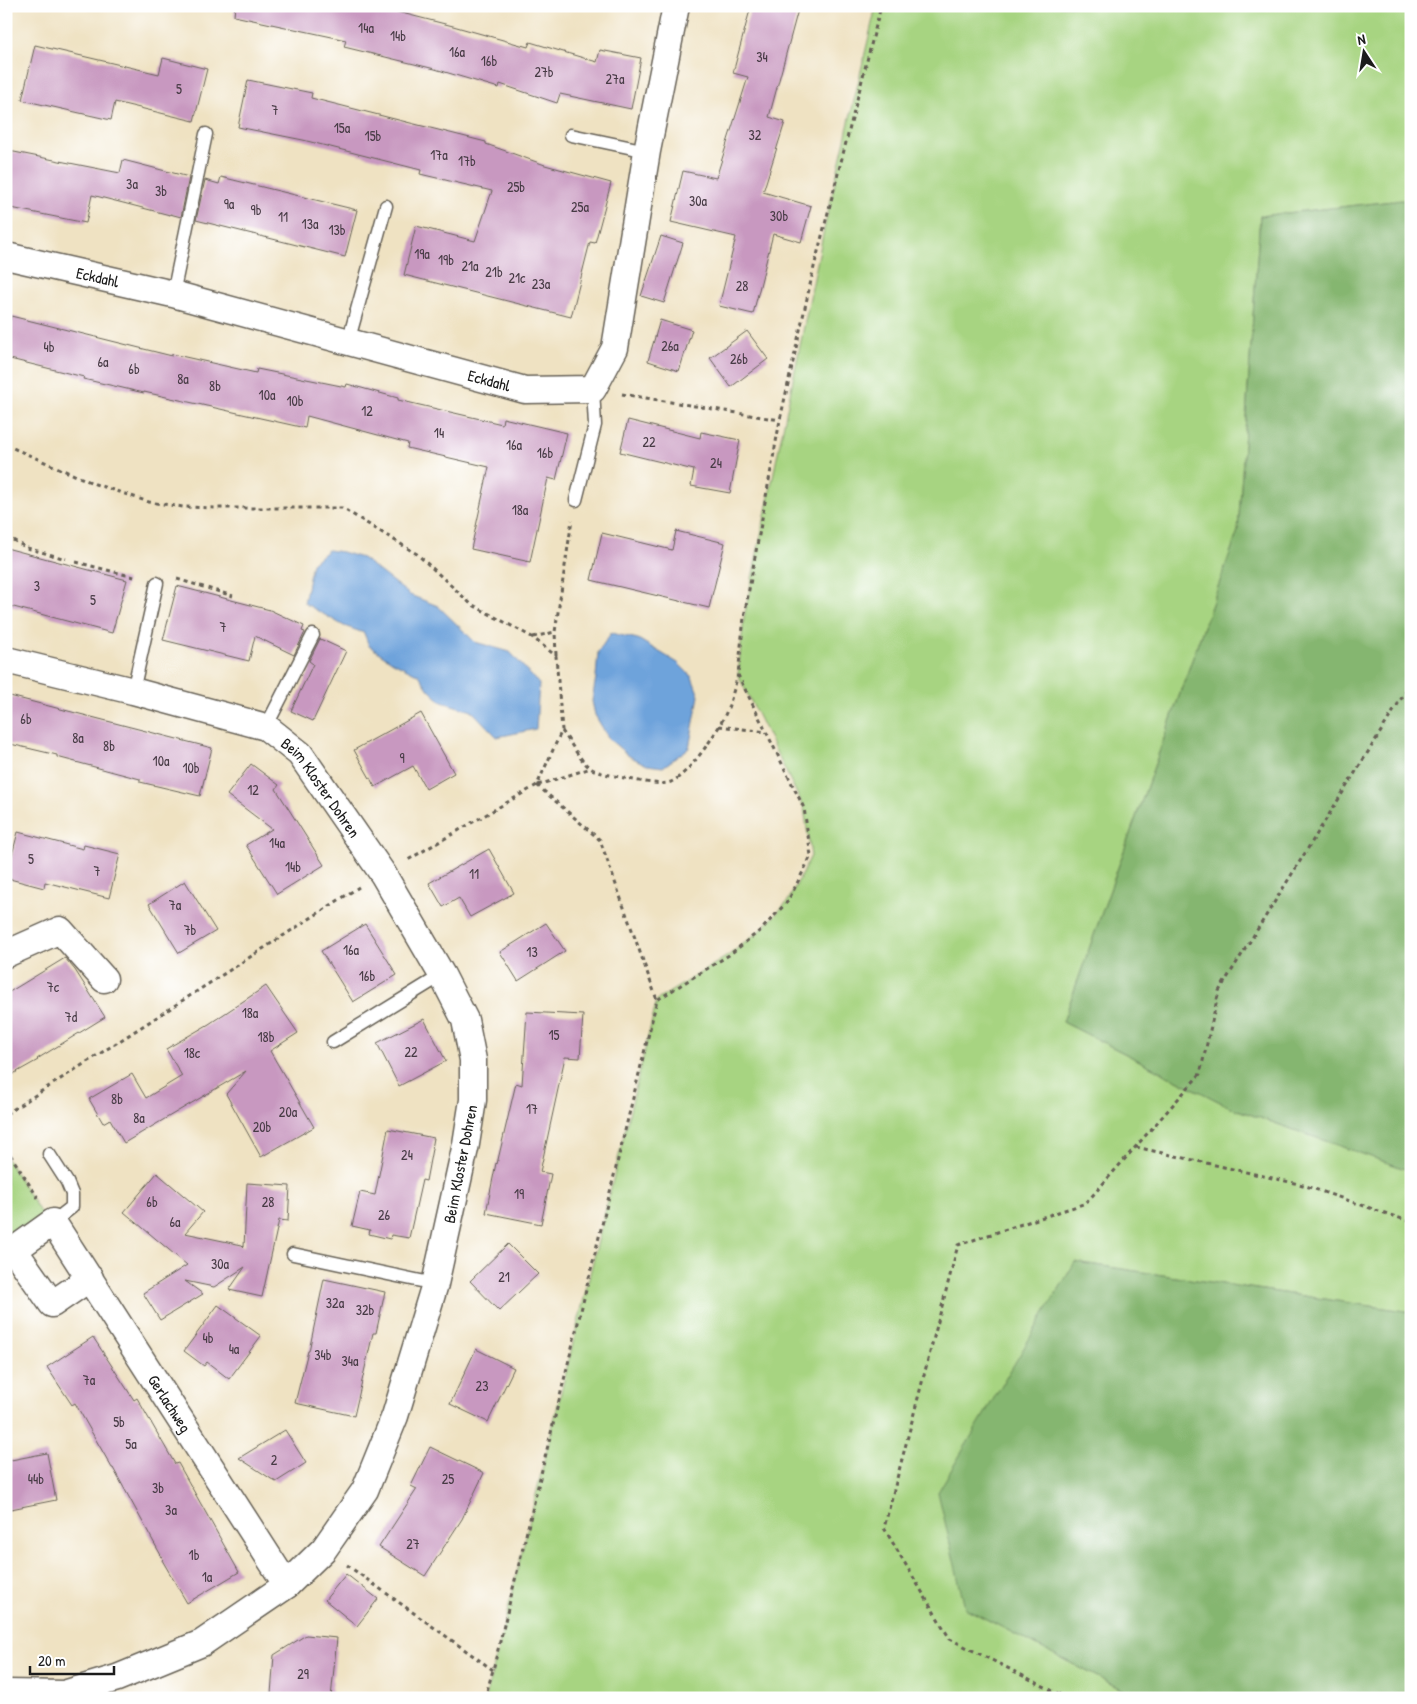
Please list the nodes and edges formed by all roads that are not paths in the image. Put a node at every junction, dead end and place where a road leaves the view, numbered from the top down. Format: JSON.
{"nodes":[{"id":1,"x":676,"y":6,"type":"edge"},
{"id":2,"x":206,"y":134,"type":"dead end"},
{"id":3,"x":571,"y":135,"type":"dead end"},
{"id":4,"x":647,"y":151,"type":"junction"},
{"id":5,"x":386,"y":206,"type":"dead end"},
{"id":6,"x":6,"y":256,"type":"edge"},
{"id":7,"x":174,"y":294,"type":"junction"},
{"id":8,"x":348,"y":342,"type":"junction"},
{"id":9,"x":592,"y":389,"type":"junction"},
{"id":10,"x":576,"y":500,"type":"road end"},
{"id":11,"x":157,"y":583,"type":"road end"},
{"id":12,"x":313,"y":635,"type":"dead end"},
{"id":13,"x":6,"y":660,"type":"edge"},
{"id":14,"x":133,"y":691,"type":"junction"},
{"id":15,"x":266,"y":727,"type":"junction"},
{"id":16,"x":6,"y":954,"type":"edge"},
{"id":17,"x":442,"y":975,"type":"junction"},
{"id":18,"x":104,"y":979,"type":"dead end"},
{"id":19,"x":333,"y":1042,"type":"dead end"},
{"id":20,"x":49,"y":1154,"type":"dead end"},
{"id":21,"x":53,"y":1222,"type":"junction"},
{"id":22,"x":293,"y":1254,"type":"dead end"},
{"id":23,"x":90,"y":1278,"type":"junction"},
{"id":24,"x":435,"y":1284,"type":"junction"},
{"id":25,"x":287,"y":1585,"type":"junction"},
{"id":26,"x":6,"y":1693,"type":"edge"}],
"edges":[{"from":1,"to":4,"type":"street"},
{"from":2,"to":7,"type":"lane"},
{"from":3,"to":4,"type":"lane"},
{"from":4,"to":9,"type":"street"},
{"from":5,"to":8,"type":"lane"},
{"from":6,"to":7,"type":"street","name":"Eckdahl"},
{"from":7,"to":8,"type":"street","name":"Eckdahl"},
{"from":8,"to":9,"type":"street","name":"Eckdahl"},
{"from":9,"to":10,"type":"lane"},
{"from":11,"to":14,"type":"lane"},
{"from":12,"to":15,"type":"lane"},
{"from":13,"to":14,"type":"street","name":"Beim Kloster Dohren"},
{"from":14,"to":15,"type":"street","name":"Beim Kloster Dohren"},
{"from":15,"to":17,"type":"street","name":"Beim Kloster Dohren"},
{"from":16,"to":18,"type":"street"},
{"from":17,"to":19,"type":"lane"},
{"from":17,"to":24,"type":"street","name":"Beim Kloster Dohren"},
{"from":20,"to":21,"type":"lane"},
{"from":21,"to":23,"type":"street","name":"Gerlachweg"},
{"from":21,"to":23,"type":"street"},
{"from":22,"to":24,"type":"lane"},
{"from":23,"to":25,"type":"street","name":"Gerlachweg"},
{"from":24,"to":25,"type":"street","name":"Beim Kloster Dohren"},
{"from":25,"to":26,"type":"street","name":"Beim Kloster Dohren"}]}
